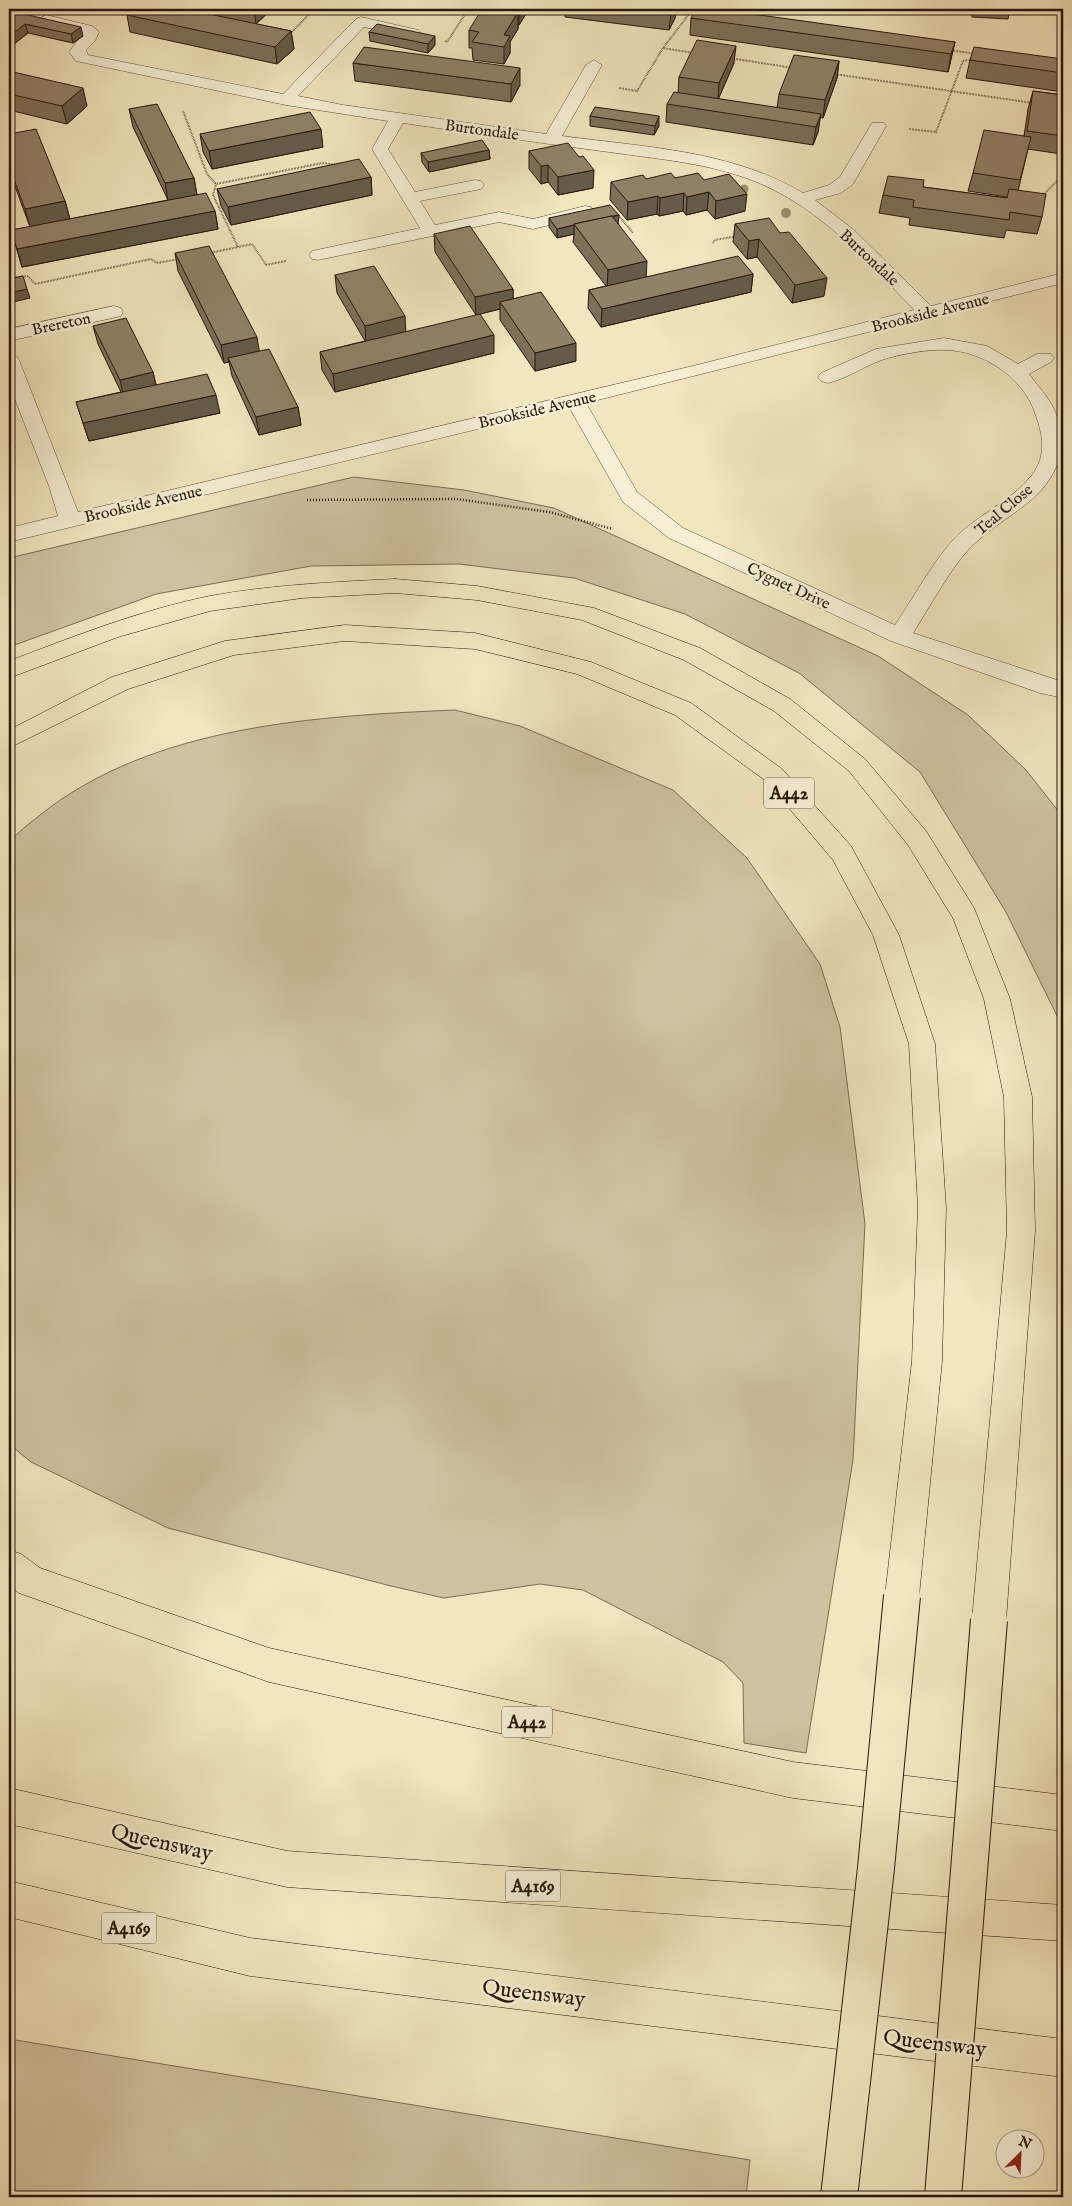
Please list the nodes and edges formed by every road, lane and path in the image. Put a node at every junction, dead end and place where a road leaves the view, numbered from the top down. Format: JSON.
{"nodes":[{"id":1,"x":314,"y":9,"type":"edge"},
{"id":2,"x":435,"y":9,"type":"edge"},
{"id":3,"x":469,"y":9,"type":"edge"},
{"id":4,"x":688,"y":9,"type":"edge"},
{"id":5,"x":693,"y":10,"type":"edge"},
{"id":6,"x":703,"y":11,"type":"edge"},
{"id":7,"x":32,"y":17,"type":"edge"},
{"id":8,"x":415,"y":34,"type":"edge"},
{"id":9,"x":288,"y":36,"type":"edge"},
{"id":10,"x":663,"y":48,"type":"junction"},
{"id":11,"x":947,"y":50,"type":"edge"},
{"id":12,"x":701,"y":54,"type":"edge"},
{"id":13,"x":976,"y":54,"type":"edge"},
{"id":14,"x":730,"y":58,"type":"edge"},
{"id":15,"x":978,"y":58,"type":"edge"},
{"id":16,"x":594,"y":66,"type":"dead end"},
{"id":17,"x":798,"y":68,"type":"edge"},
{"id":18,"x":827,"y":72,"type":"edge"},
{"id":19,"x":583,"y":84,"type":"junction"},
{"id":20,"x":208,"y":85,"type":"junction"},
{"id":21,"x":952,"y":91,"type":"junction"},
{"id":22,"x":286,"y":100,"type":"junction"},
{"id":23,"x":1035,"y":103,"type":"edge"},
{"id":24,"x":570,"y":105,"type":"junction"},
{"id":25,"x":589,"y":108,"type":"dead end"},
{"id":26,"x":398,"y":118,"type":"junction"},
{"id":27,"x":878,"y":126,"type":"joint"},
{"id":28,"x":552,"y":138,"type":"junction"},
{"id":29,"x":386,"y":160,"type":"junction"},
{"id":30,"x":1063,"y":175,"type":"edge"},
{"id":31,"x":216,"y":184,"type":"junction"},
{"id":32,"x":475,"y":185,"type":"dead end"},
{"id":33,"x":409,"y":198,"type":"junction"},
{"id":34,"x":803,"y":198,"type":"junction"},
{"id":35,"x":1040,"y":198,"type":"edge"},
{"id":36,"x":593,"y":208,"type":"edge"},
{"id":37,"x":615,"y":212,"type":"edge"},
{"id":38,"x":9,"y":216,"type":"edge"},
{"id":39,"x":430,"y":231,"type":"junction"},
{"id":40,"x":633,"y":233,"type":"dead end"},
{"id":41,"x":16,"y":234,"type":"edge"},
{"id":42,"x":743,"y":235,"type":"edge"},
{"id":43,"x":713,"y":243,"type":"dead end"},
{"id":44,"x":238,"y":247,"type":"junction"},
{"id":45,"x":202,"y":254,"type":"edge"},
{"id":46,"x":318,"y":255,"type":"joint"},
{"id":47,"x":184,"y":258,"type":"edge"},
{"id":48,"x":9,"y":278,"type":"edge"},
{"id":49,"x":1063,"y":278,"type":"edge"},
{"id":50,"x":114,"y":312,"type":"dead end"},
{"id":51,"x":926,"y":313,"type":"junction"},
{"id":52,"x":9,"y":335,"type":"edge"},
{"id":53,"x":1044,"y":358,"type":"dead end"},
{"id":54,"x":9,"y":360,"type":"edge"},
{"id":55,"x":1018,"y":372,"type":"junction"},
{"id":56,"x":828,"y":377,"type":"dead end"},
{"id":57,"x":575,"y":400,"type":"junction"},
{"id":58,"x":306,"y":500,"type":"dead end"},
{"id":59,"x":70,"y":520,"type":"junction"},
{"id":60,"x":617,"y":530,"type":"dead end"},
{"id":61,"x":9,"y":535,"type":"edge"},
{"id":62,"x":898,"y":636,"type":"junction"},
{"id":63,"x":9,"y":670,"type":"edge"},
{"id":64,"x":1063,"y":690,"type":"edge"},
{"id":65,"x":9,"y":740,"type":"edge"},
{"id":66,"x":9,"y":1566,"type":"edge"},
{"id":67,"x":9,"y":1806,"type":"edge"},
{"id":68,"x":1063,"y":1813,"type":"edge"},
{"id":69,"x":9,"y":1900,"type":"edge"},
{"id":70,"x":1063,"y":1923,"type":"edge"},
{"id":71,"x":1063,"y":2058,"type":"edge"},
{"id":72,"x":839,"y":2197,"type":"edge"},
{"id":73,"x":944,"y":2197,"type":"edge"}],
"edges":[{"from":1,"to":9,"type":"path"},
{"from":2,"to":3,"type":"path"},
{"from":4,"to":5,"type":"path"},
{"from":5,"to":6,"type":"path"},
{"from":5,"to":10,"type":"path"},
{"from":7,"to":20,"type":"street","name":"Burtondale"},
{"from":8,"to":22,"type":"street"},
{"from":10,"to":12,"type":"path"},
{"from":10,"to":19,"type":"path"},
{"from":11,"to":13,"type":"path"},
{"from":14,"to":17,"type":"path"},
{"from":15,"to":21,"type":"path"},
{"from":16,"to":19,"type":"street"},
{"from":18,"to":21,"type":"path"},
{"from":19,"to":24,"type":"street"},
{"from":20,"to":22,"type":"street","name":"Burtondale"},
{"from":20,"to":31,"type":"path"},
{"from":21,"to":23,"type":"path"},
{"from":21,"to":27,"type":"path"},
{"from":22,"to":26,"type":"street","name":"Burtondale"},
{"from":24,"to":25,"type":"street"},
{"from":24,"to":28,"type":"street"},
{"from":26,"to":28,"type":"street","name":"Burtondale"},
{"from":26,"to":29,"type":"street"},
{"from":27,"to":34,"type":"street"},
{"from":28,"to":34,"type":"street","name":"Burtondale"},
{"from":29,"to":31,"type":"path"},
{"from":29,"to":33,"type":"street"},
{"from":30,"to":35,"type":"path"},
{"from":31,"to":44,"type":"path"},
{"from":32,"to":33,"type":"street"},
{"from":33,"to":39,"type":"street"},
{"from":34,"to":51,"type":"street","name":"Burtondale"},
{"from":36,"to":39,"type":"street"},
{"from":37,"to":40,"type":"path"},
{"from":38,"to":41,"type":"path"},
{"from":39,"to":46,"type":"street"},
{"from":42,"to":43,"type":"path"},
{"from":44,"to":45,"type":"path"},
{"from":44,"to":46,"type":"path"},
{"from":47,"to":48,"type":"path"},
{"from":49,"to":51,"type":"street","name":"Brookside Avenue"},
{"from":50,"to":52,"type":"street","name":"Brereton"},
{"from":51,"to":57,"type":"street","name":"Brookside Avenue"},
{"from":53,"to":55,"type":"street"},
{"from":54,"to":59,"type":"street"},
{"from":55,"to":56,"type":"street","name":"Teal Close"},
{"from":55,"to":62,"type":"street","name":"Teal Close"},
{"from":57,"to":59,"type":"street","name":"Brookside Avenue"},
{"from":57,"to":62,"type":"street","name":"Cygnet Drive"},
{"from":58,"to":60,"type":"path"},
{"from":59,"to":61,"type":"street","name":"Brookside Avenue"},
{"from":62,"to":64,"type":"street","name":"Cygnet Drive"},
{"from":63,"to":73,"type":"main road","bridge":true},
{"from":65,"to":72,"type":"main road","number":"A442","bridge":true},
{"from":66,"to":68,"type":"main road","number":"A442"},
{"from":67,"to":70,"type":"main road","name":"Queensway","number":"A4169"},
{"from":69,"to":71,"type":"main road","name":"Queensway","number":"A4169"}]}
